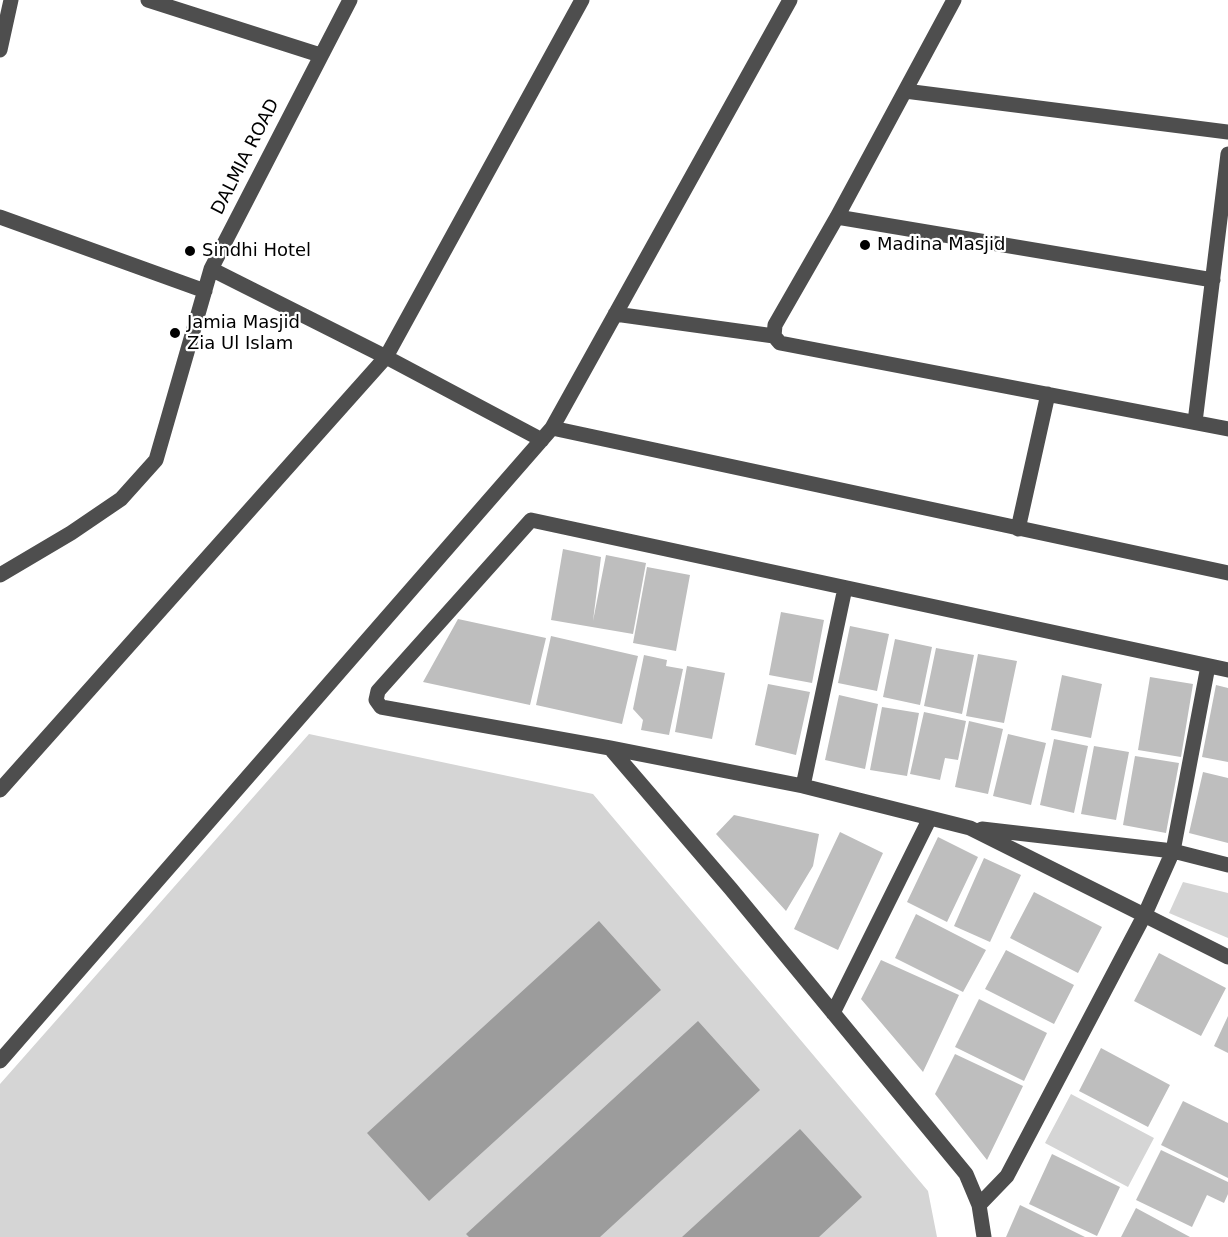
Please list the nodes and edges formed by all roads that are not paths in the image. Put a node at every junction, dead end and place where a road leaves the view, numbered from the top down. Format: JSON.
{"nodes":[{"id":1,"x":11,"y":0,"type":"edge"},
{"id":2,"x":148,"y":0,"type":"edge"},
{"id":3,"x":350,"y":0,"type":"edge"},
{"id":4,"x":582,"y":0,"type":"edge"},
{"id":5,"x":790,"y":0,"type":"edge"},
{"id":6,"x":954,"y":0,"type":"edge"},
{"id":7,"x":0,"y":50,"type":"edge"},
{"id":8,"x":320,"y":55,"type":"junction"},
{"id":9,"x":905,"y":91,"type":"junction"},
{"id":10,"x":1228,"y":132,"type":"edge"},
{"id":11,"x":1228,"y":154,"type":"edge"},
{"id":12,"x":0,"y":216,"type":"edge"},
{"id":13,"x":837,"y":217,"type":"junction"},
{"id":14,"x":211,"y":269,"type":"junction"},
{"id":15,"x":1213,"y":280,"type":"junction"},
{"id":16,"x":205,"y":291,"type":"junction"},
{"id":17,"x":615,"y":314,"type":"junction"},
{"id":18,"x":774,"y":336,"type":"junction"},
{"id":19,"x":386,"y":357,"type":"junction"},
{"id":20,"x":1048,"y":394,"type":"junction"},
{"id":21,"x":1195,"y":422,"type":"junction"},
{"id":22,"x":1228,"y":429,"type":"edge"},
{"id":23,"x":547,"y":434,"type":"junction"},
{"id":24,"x":1018,"y":529,"type":"junction"},
{"id":25,"x":1228,"y":573,"type":"edge"},
{"id":26,"x":0,"y":575,"type":"edge"},
{"id":27,"x":845,"y":588,"type":"junction"},
{"id":28,"x":1208,"y":666,"type":"junction"},
{"id":29,"x":1228,"y":670,"type":"edge"},
{"id":30,"x":610,"y":748,"type":"junction"},
{"id":31,"x":803,"y":786,"type":"junction"},
{"id":32,"x":0,"y":790,"type":"edge"},
{"id":33,"x":930,"y":818,"type":"junction"},
{"id":34,"x":970,"y":828,"type":"junction"},
{"id":35,"x":1173,"y":851,"type":"junction"},
{"id":36,"x":1228,"y":864,"type":"edge"},
{"id":37,"x":1145,"y":914,"type":"junction"},
{"id":38,"x":1228,"y":957,"type":"edge"},
{"id":39,"x":833,"y":1013,"type":"junction"},
{"id":40,"x":0,"y":1061,"type":"edge"},
{"id":41,"x":979,"y":1205,"type":"junction"},
{"id":42,"x":984,"y":1237,"type":"edge"}],
"edges":[{"from":1,"to":7,"type":"street"},
{"from":2,"to":8,"type":"street"},
{"from":3,"to":8,"type":"street","name":"DALMIA ROAD"},
{"from":4,"to":19,"type":"street"},
{"from":5,"to":17,"type":"street"},
{"from":6,"to":9,"type":"street"},
{"from":8,"to":14,"type":"street","name":"DALMIA ROAD"},
{"from":9,"to":10,"type":"street"},
{"from":9,"to":13,"type":"street"},
{"from":11,"to":15,"type":"street"},
{"from":12,"to":16,"type":"street"},
{"from":13,"to":15,"type":"street"},
{"from":13,"to":18,"type":"street"},
{"from":14,"to":16,"type":"street","name":"DALMIA ROAD"},
{"from":14,"to":19,"type":"street"},
{"from":15,"to":21,"type":"street"},
{"from":16,"to":26,"type":"street","name":"DALMIA ROAD"},
{"from":17,"to":18,"type":"street"},
{"from":17,"to":23,"type":"street"},
{"from":18,"to":20,"type":"street"},
{"from":19,"to":23,"type":"street"},
{"from":19,"to":32,"type":"street"},
{"from":20,"to":21,"type":"street"},
{"from":20,"to":24,"type":"street"},
{"from":21,"to":22,"type":"street"},
{"from":23,"to":24,"type":"street"},
{"from":23,"to":40,"type":"street"},
{"from":24,"to":25,"type":"street"},
{"from":27,"to":28,"type":"street"},
{"from":27,"to":30,"type":"street"},
{"from":27,"to":31,"type":"street"},
{"from":28,"to":29,"type":"street"},
{"from":28,"to":35,"type":"street"},
{"from":30,"to":31,"type":"street"},
{"from":30,"to":39,"type":"street"},
{"from":31,"to":33,"type":"street"},
{"from":33,"to":34,"type":"street"},
{"from":33,"to":39,"type":"street"},
{"from":34,"to":35,"type":"street"},
{"from":34,"to":37,"type":"street"},
{"from":35,"to":36,"type":"street"},
{"from":35,"to":37,"type":"street"},
{"from":37,"to":38,"type":"street"},
{"from":37,"to":41,"type":"street"},
{"from":39,"to":41,"type":"street"},
{"from":41,"to":42,"type":"street"}]}
